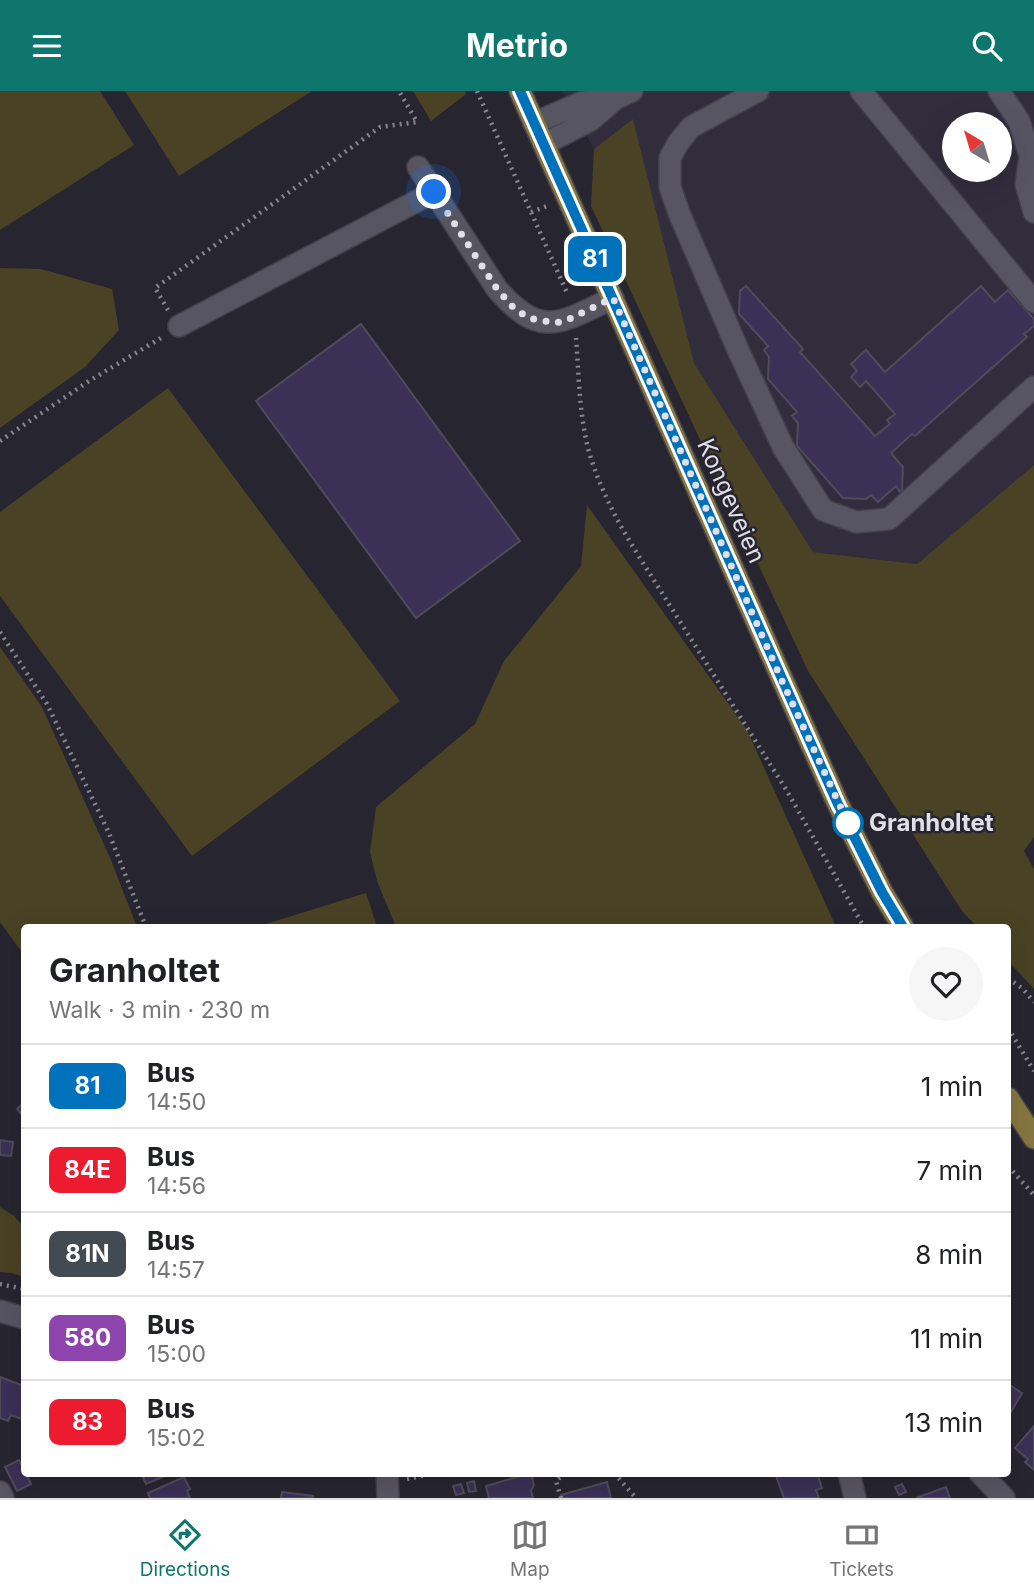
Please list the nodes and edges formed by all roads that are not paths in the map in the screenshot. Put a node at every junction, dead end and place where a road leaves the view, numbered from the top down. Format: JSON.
{"nodes":[{"id":1,"x":520,"y":91,"type":"edge"},
{"id":2,"x":758,"y":91,"type":"edge"},
{"id":3,"x":861,"y":91,"type":"edge"},
{"id":4,"x":999,"y":91,"type":"edge"},
{"id":5,"x":623,"y":95,"type":"edge"},
{"id":6,"x":534,"y":123,"type":"junction"},
{"id":7,"x":544,"y":144,"type":"junction"},
{"id":8,"x":418,"y":167,"type":"dead end"},
{"id":9,"x":434,"y":192,"type":"junction"},
{"id":10,"x":1034,"y":212,"type":"edge"},
{"id":11,"x":613,"y":298,"type":"junction"},
{"id":12,"x":1034,"y":302,"type":"edge"},
{"id":13,"x":178,"y":326,"type":"road end"},
{"id":14,"x":1034,"y":387,"type":"edge"},
{"id":15,"x":901,"y":924,"type":"edge"},
{"id":16,"x":1011,"y":1103,"type":"edge"},
{"id":17,"x":1034,"y":1138,"type":"edge"},
{"id":18,"x":0,"y":1311,"type":"edge"},
{"id":19,"x":21,"y":1317,"type":"edge"},
{"id":20,"x":850,"y":1477,"type":"edge"},
{"id":21,"x":984,"y":1477,"type":"edge"},
{"id":22,"x":0,"y":1492,"type":"edge"},
{"id":23,"x":3,"y":1498,"type":"edge"},
{"id":24,"x":855,"y":1498,"type":"edge"},
{"id":25,"x":1004,"y":1498,"type":"edge"}],
"edges":[{"from":1,"to":6,"type":"main road","name":"Kongeveien"},
{"from":2,"to":14,"type":"street"},
{"from":3,"to":12,"type":"street"},
{"from":4,"to":10,"type":"street"},
{"from":5,"to":6,"type":"street"},
{"from":5,"to":7,"type":"street"},
{"from":6,"to":7,"type":"main road","name":"Kongeveien"},
{"from":7,"to":11,"type":"main road","name":"Kongeveien"},
{"from":8,"to":9,"type":"street"},
{"from":9,"to":11,"type":"street"},
{"from":9,"to":13,"type":"street"},
{"from":11,"to":15,"type":"main road","name":"Kongeveien"},
{"from":16,"to":17,"type":"main road"},
{"from":18,"to":19,"type":"street"},
{"from":20,"to":24,"type":"street"},
{"from":21,"to":25,"type":"street"},
{"from":22,"to":23,"type":"street"}]}
